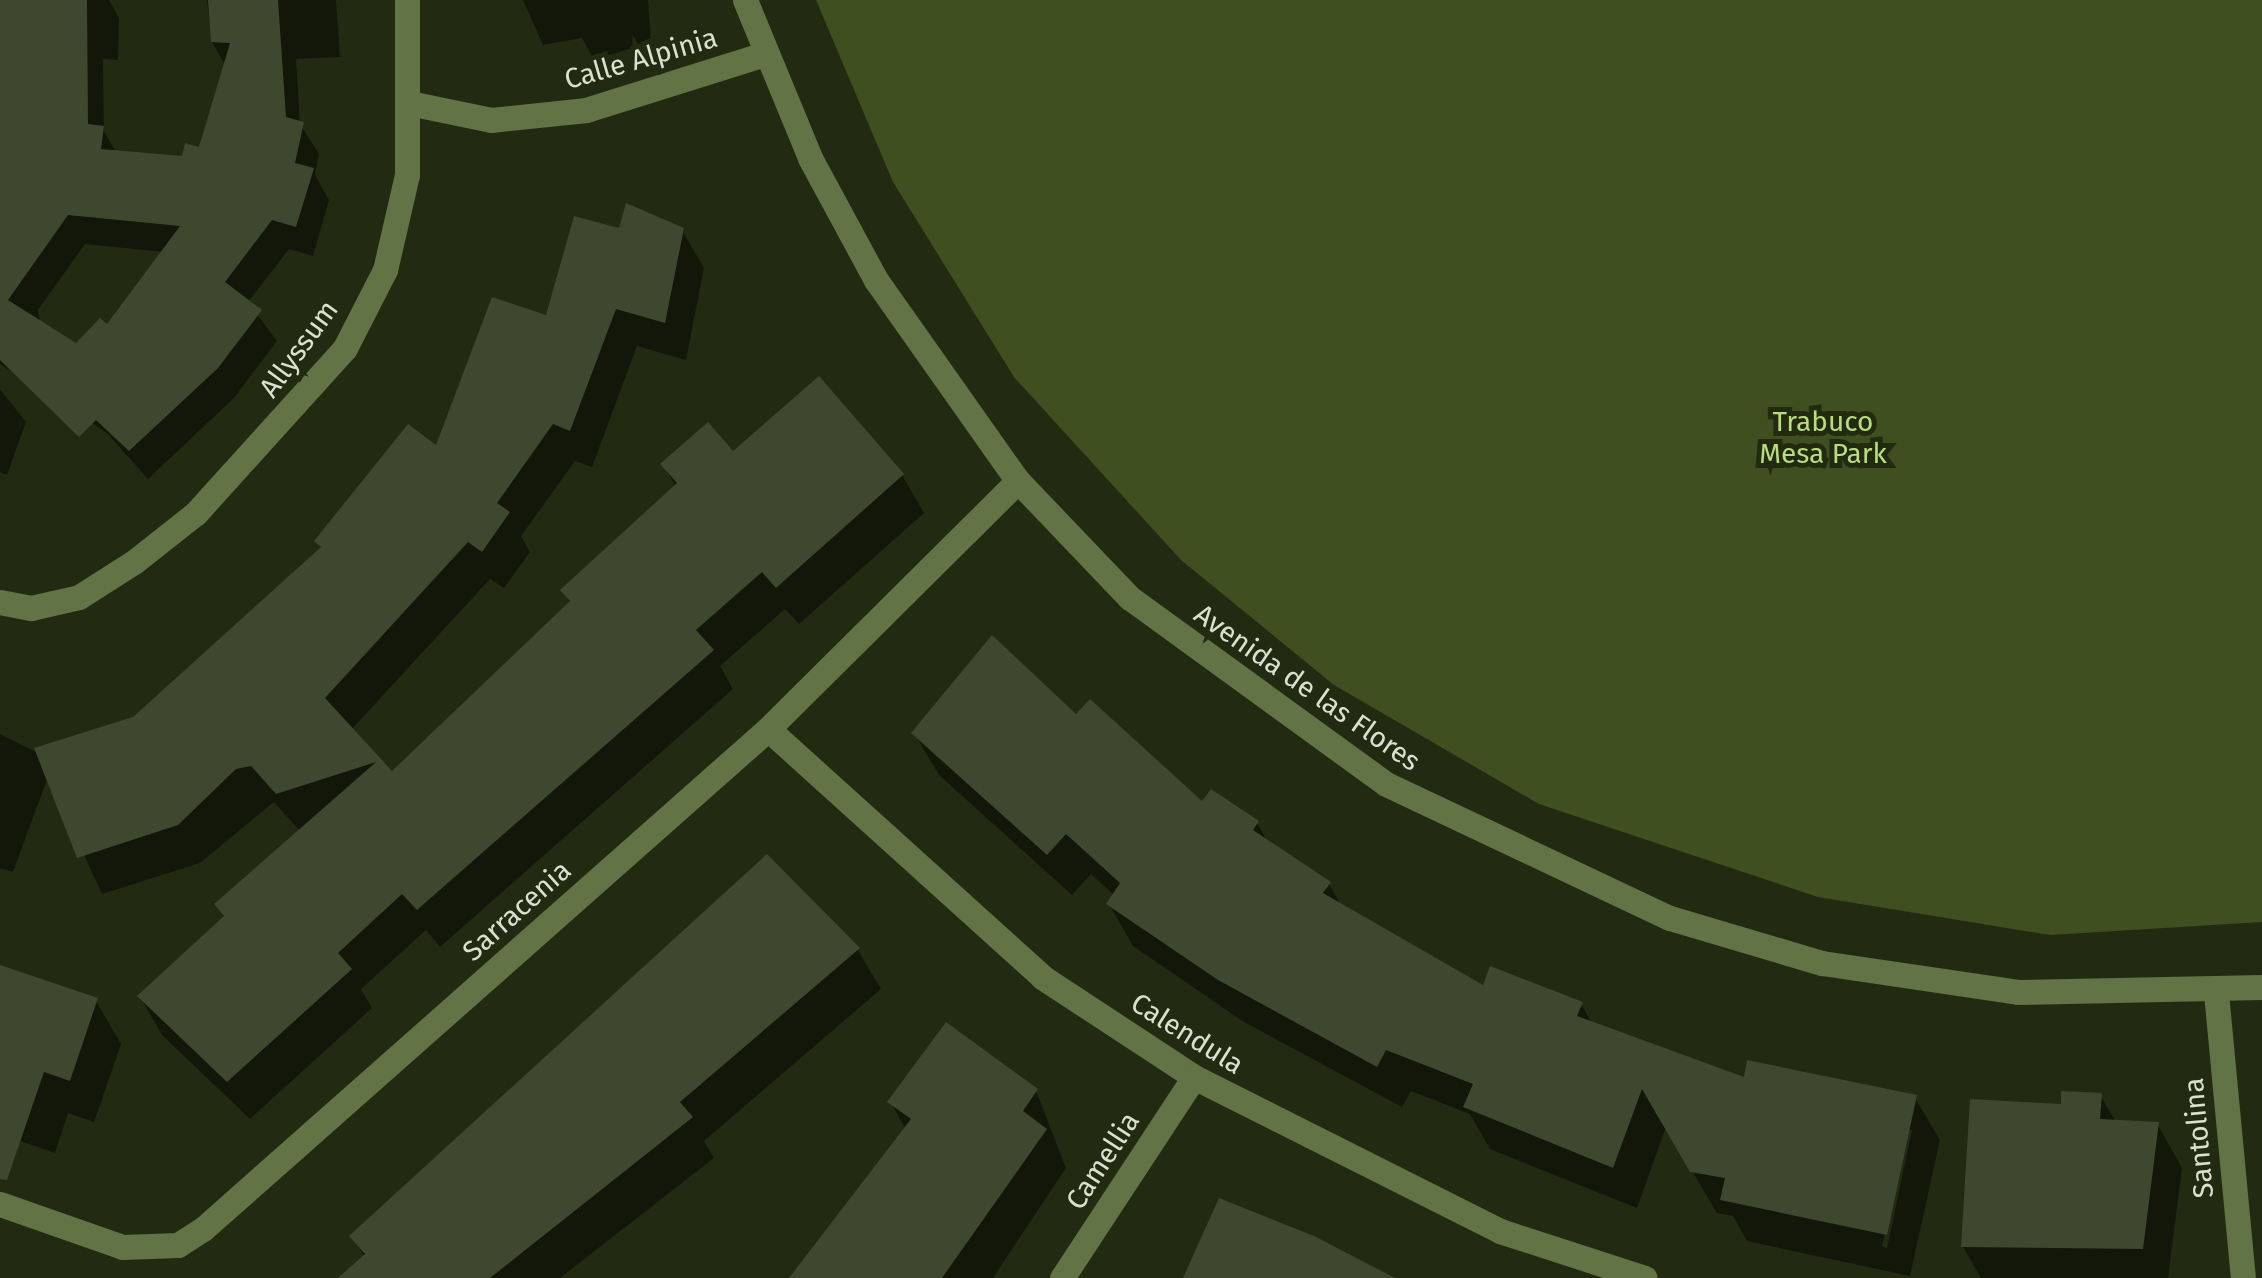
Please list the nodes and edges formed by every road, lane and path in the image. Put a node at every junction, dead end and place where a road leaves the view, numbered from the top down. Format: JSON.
{"nodes":[{"id":1,"x":408,"y":0,"type":"edge"},
{"id":2,"x":745,"y":0,"type":"edge"},
{"id":3,"x":765,"y":54,"type":"junction"},
{"id":4,"x":414,"y":104,"type":"junction"},
{"id":5,"x":1018,"y":481,"type":"junction"},
{"id":6,"x":0,"y":602,"type":"edge"},
{"id":7,"x":768,"y":728,"type":"junction"},
{"id":8,"x":2262,"y":987,"type":"edge"},
{"id":9,"x":2216,"y":993,"type":"junction"},
{"id":10,"x":1194,"y":1077,"type":"junction"},
{"id":11,"x":0,"y":1204,"type":"edge"},
{"id":12,"x":1062,"y":1278,"type":"edge"},
{"id":13,"x":1645,"y":1278,"type":"edge"},
{"id":14,"x":2242,"y":1278,"type":"edge"}],
"edges":[{"from":1,"to":4,"type":"street","name":"Allyssum"},
{"from":2,"to":3,"type":"street","name":"Avenida de las Flores"},
{"from":3,"to":4,"type":"street","name":"Calle Alpinia"},
{"from":3,"to":5,"type":"street","name":"Avenida de las Flores"},
{"from":4,"to":6,"type":"street","name":"Allyssum"},
{"from":5,"to":7,"type":"street","name":"Sarracenia"},
{"from":5,"to":9,"type":"street","name":"Avenida de las Flores"},
{"from":7,"to":10,"type":"street","name":"Calendula"},
{"from":7,"to":11,"type":"street","name":"Sarracenia"},
{"from":8,"to":9,"type":"street","name":"Avenida de las Flores"},
{"from":9,"to":14,"type":"street","name":"Santolina"},
{"from":10,"to":12,"type":"street","name":"Camellia"},
{"from":10,"to":13,"type":"street","name":"Calendula"}]}
